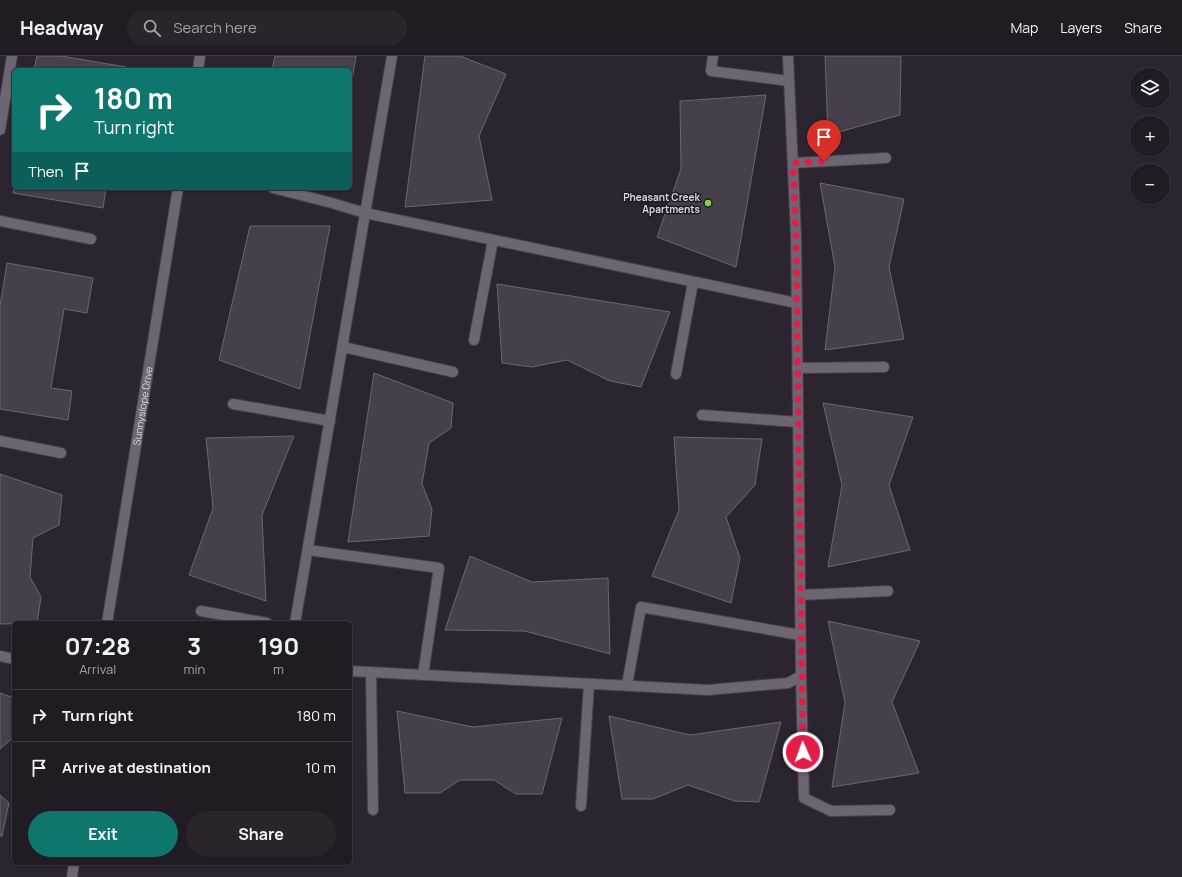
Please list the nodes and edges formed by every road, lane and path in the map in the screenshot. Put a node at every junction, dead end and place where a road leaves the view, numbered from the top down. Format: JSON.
{"nodes":[{"id":1,"x":12,"y":56,"type":"edge"},
{"id":2,"x":200,"y":56,"type":"edge"},
{"id":3,"x":392,"y":56,"type":"edge"},
{"id":4,"x":713,"y":56,"type":"edge"},
{"id":5,"x":788,"y":56,"type":"edge"},
{"id":6,"x":198,"y":68,"type":"edge"},
{"id":7,"x":789,"y":81,"type":"junction"},
{"id":8,"x":3,"y":95,"type":"edge"},
{"id":9,"x":0,"y":130,"type":"edge"},
{"id":10,"x":886,"y":158,"type":"dead end"},
{"id":11,"x":793,"y":163,"type":"junction"},
{"id":12,"x":178,"y":190,"type":"edge"},
{"id":13,"x":281,"y":190,"type":"edge"},
{"id":14,"x":365,"y":213,"type":"junction"},
{"id":15,"x":0,"y":221,"type":"edge"},
{"id":16,"x":91,"y":239,"type":"dead end"},
{"id":17,"x":493,"y":240,"type":"junction"},
{"id":18,"x":693,"y":282,"type":"junction"},
{"id":19,"x":796,"y":303,"type":"junction"},
{"id":20,"x":474,"y":340,"type":"dead end"},
{"id":21,"x":343,"y":346,"type":"junction"},
{"id":22,"x":884,"y":367,"type":"dead end"},
{"id":23,"x":797,"y":368,"type":"junction"},
{"id":24,"x":453,"y":372,"type":"dead end"},
{"id":25,"x":676,"y":374,"type":"dead end"},
{"id":26,"x":233,"y":404,"type":"dead end"},
{"id":27,"x":702,"y":415,"type":"dead end"},
{"id":28,"x":330,"y":421,"type":"junction"},
{"id":29,"x":798,"y":422,"type":"junction"},
{"id":30,"x":0,"y":441,"type":"edge"},
{"id":31,"x":61,"y":453,"type":"dead end"},
{"id":32,"x":308,"y":550,"type":"junction"},
{"id":33,"x":888,"y":591,"type":"dead end"},
{"id":34,"x":800,"y":595,"type":"junction"},
{"id":35,"x":201,"y":611,"type":"dead end"},
{"id":36,"x":107,"y":621,"type":"edge"},
{"id":37,"x":256,"y":621,"type":"edge"},
{"id":38,"x":295,"y":621,"type":"edge"},
{"id":39,"x":800,"y":635,"type":"junction"},
{"id":40,"x":0,"y":656,"type":"edge"},
{"id":41,"x":12,"y":659,"type":"edge"},
{"id":42,"x":352,"y":671,"type":"edge"},
{"id":43,"x":371,"y":672,"type":"junction"},
{"id":44,"x":423,"y":675,"type":"junction"},
{"id":45,"x":801,"y":676,"type":"junction"},
{"id":46,"x":589,"y":684,"type":"junction"},
{"id":47,"x":627,"y":685,"type":"junction"},
{"id":48,"x":581,"y":806,"type":"dead end"},
{"id":49,"x":373,"y":810,"type":"dead end"},
{"id":50,"x":890,"y":810,"type":"dead end"},
{"id":51,"x":74,"y":865,"type":"edge"},
{"id":52,"x":72,"y":877,"type":"edge"}],
"edges":[{"from":1,"to":8,"type":"street"},
{"from":2,"to":6,"type":"street"},
{"from":3,"to":14,"type":"street"},
{"from":4,"to":7,"type":"street"},
{"from":5,"to":7,"type":"street"},
{"from":7,"to":11,"type":"street"},
{"from":8,"to":9,"type":"street"},
{"from":10,"to":11,"type":"street"},
{"from":11,"to":19,"type":"street"},
{"from":12,"to":36,"type":"street","name":"Sunnyslope Drive"},
{"from":13,"to":14,"type":"street"},
{"from":14,"to":17,"type":"street"},
{"from":14,"to":21,"type":"street"},
{"from":15,"to":16,"type":"street"},
{"from":17,"to":18,"type":"street"},
{"from":17,"to":20,"type":"street"},
{"from":18,"to":19,"type":"street"},
{"from":18,"to":25,"type":"street"},
{"from":19,"to":23,"type":"street"},
{"from":21,"to":24,"type":"street"},
{"from":21,"to":28,"type":"street"},
{"from":22,"to":23,"type":"street"},
{"from":23,"to":29,"type":"street"},
{"from":26,"to":28,"type":"street"},
{"from":27,"to":29,"type":"street"},
{"from":28,"to":32,"type":"street"},
{"from":29,"to":34,"type":"street"},
{"from":30,"to":31,"type":"street"},
{"from":32,"to":38,"type":"street"},
{"from":32,"to":44,"type":"street"},
{"from":33,"to":34,"type":"street"},
{"from":34,"to":39,"type":"street"},
{"from":35,"to":37,"type":"street"},
{"from":39,"to":45,"type":"street"},
{"from":39,"to":47,"type":"street"},
{"from":40,"to":41,"type":"street"},
{"from":42,"to":43,"type":"street"},
{"from":43,"to":44,"type":"street"},
{"from":43,"to":49,"type":"street"},
{"from":44,"to":46,"type":"street"},
{"from":45,"to":47,"type":"street"},
{"from":45,"to":50,"type":"street"},
{"from":46,"to":47,"type":"street"},
{"from":46,"to":48,"type":"street"},
{"from":51,"to":52,"type":"street"}]}
